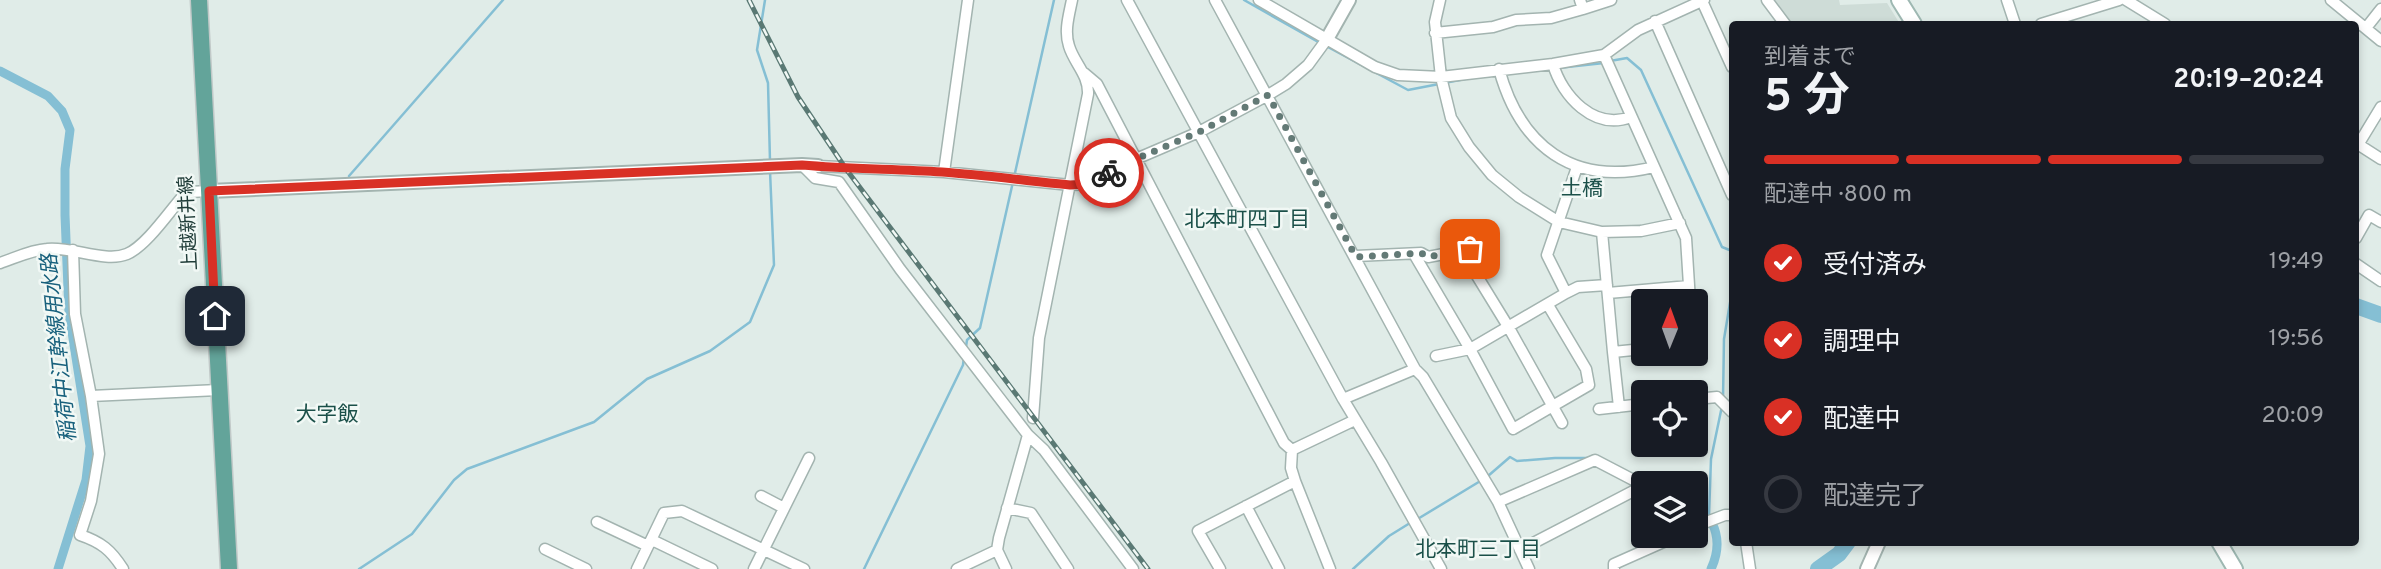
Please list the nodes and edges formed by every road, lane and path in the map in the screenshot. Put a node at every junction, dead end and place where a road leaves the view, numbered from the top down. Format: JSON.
{"nodes":[{"id":1,"x":199,"y":0,"type":"edge"},
{"id":2,"x":968,"y":0,"type":"edge"},
{"id":3,"x":1072,"y":0,"type":"edge"},
{"id":4,"x":1127,"y":0,"type":"edge"},
{"id":5,"x":1215,"y":0,"type":"edge"},
{"id":6,"x":1259,"y":0,"type":"edge"},
{"id":7,"x":1349,"y":0,"type":"edge"},
{"id":8,"x":1440,"y":0,"type":"edge"},
{"id":9,"x":1611,"y":0,"type":"edge"},
{"id":10,"x":1767,"y":0,"type":"edge"},
{"id":11,"x":1899,"y":0,"type":"edge"},
{"id":12,"x":2007,"y":0,"type":"edge"},
{"id":13,"x":2119,"y":0,"type":"edge"},
{"id":14,"x":2126,"y":0,"type":"edge"},
{"id":15,"x":2331,"y":0,"type":"edge"},
{"id":16,"x":1703,"y":1,"type":"edge"},
{"id":17,"x":1582,"y":5,"type":"edge"},
{"id":18,"x":2381,"y":9,"type":"edge"},
{"id":19,"x":1655,"y":21,"type":"junction"},
{"id":20,"x":1783,"y":21,"type":"edge"},
{"id":21,"x":1912,"y":21,"type":"edge"},
{"id":22,"x":2014,"y":21,"type":"edge"},
{"id":23,"x":2051,"y":21,"type":"edge"},
{"id":24,"x":2160,"y":21,"type":"edge"},
{"id":25,"x":2357,"y":21,"type":"edge"},
{"id":26,"x":2359,"y":22,"type":"edge"},
{"id":27,"x":2366,"y":28,"type":"junction"},
{"id":28,"x":1435,"y":33,"type":"junction"},
{"id":29,"x":1327,"y":39,"type":"junction"},
{"id":30,"x":2381,"y":41,"type":"edge"},
{"id":31,"x":1604,"y":55,"type":"junction"},
{"id":32,"x":1729,"y":60,"type":"edge"},
{"id":33,"x":1553,"y":64,"type":"junction"},
{"id":34,"x":1499,"y":69,"type":"junction"},
{"id":35,"x":1084,"y":73,"type":"junction"},
{"id":36,"x":1441,"y":78,"type":"junction"},
{"id":37,"x":1268,"y":95,"type":"junction"},
{"id":38,"x":2381,"y":107,"type":"edge"},
{"id":39,"x":1631,"y":117,"type":"junction"},
{"id":40,"x":1199,"y":132,"type":"junction"},
{"id":41,"x":2359,"y":141,"type":"edge"},
{"id":42,"x":2359,"y":145,"type":"edge"},
{"id":43,"x":1136,"y":159,"type":"junction"},
{"id":44,"x":2381,"y":159,"type":"edge"},
{"id":45,"x":802,"y":165,"type":"junction"},
{"id":46,"x":818,"y":166,"type":"joint"},
{"id":47,"x":1577,"y":167,"type":"junction"},
{"id":48,"x":1654,"y":167,"type":"junction"},
{"id":49,"x":944,"y":172,"type":"junction"},
{"id":50,"x":1070,"y":185,"type":"junction"},
{"id":51,"x":1729,"y":188,"type":"edge"},
{"id":52,"x":209,"y":191,"type":"junction"},
{"id":53,"x":1559,"y":222,"type":"junction"},
{"id":54,"x":2381,"y":222,"type":"edge"},
{"id":55,"x":1680,"y":223,"type":"junction"},
{"id":56,"x":1602,"y":232,"type":"junction"},
{"id":57,"x":2359,"y":233,"type":"edge"},
{"id":58,"x":72,"y":250,"type":"junction"},
{"id":59,"x":1414,"y":254,"type":"junction"},
{"id":60,"x":1356,"y":257,"type":"junction"},
{"id":61,"x":0,"y":263,"type":"edge"},
{"id":62,"x":2359,"y":266,"type":"edge"},
{"id":63,"x":2381,"y":281,"type":"edge"},
{"id":64,"x":1689,"y":286,"type":"junction"},
{"id":65,"x":1607,"y":289,"type":"junction"},
{"id":66,"x":1689,"y":289,"type":"edge"},
{"id":67,"x":1566,"y":293,"type":"junction"},
{"id":68,"x":1548,"y":305,"type":"junction"},
{"id":69,"x":1509,"y":328,"type":"junction"},
{"id":70,"x":1470,"y":349,"type":"junction"},
{"id":71,"x":1631,"y":350,"type":"edge"},
{"id":72,"x":1613,"y":352,"type":"junction"},
{"id":73,"x":1436,"y":356,"type":"dead end"},
{"id":74,"x":1415,"y":369,"type":"junction"},
{"id":75,"x":218,"y":390,"type":"junction"},
{"id":76,"x":91,"y":396,"type":"junction"},
{"id":77,"x":1708,"y":398,"type":"edge"},
{"id":78,"x":1343,"y":399,"type":"junction"},
{"id":79,"x":1631,"y":406,"type":"edge"},
{"id":80,"x":1551,"y":407,"type":"junction"},
{"id":81,"x":1619,"y":407,"type":"junction"},
{"id":82,"x":1599,"y":409,"type":"dead end"},
{"id":83,"x":1729,"y":409,"type":"edge"},
{"id":84,"x":1033,"y":418,"type":"dead end"},
{"id":85,"x":1355,"y":420,"type":"junction"},
{"id":86,"x":1562,"y":423,"type":"dead end"},
{"id":87,"x":1028,"y":435,"type":"junction"},
{"id":88,"x":1292,"y":450,"type":"junction"},
{"id":89,"x":809,"y":458,"type":"dead end"},
{"id":90,"x":1631,"y":480,"type":"edge"},
{"id":91,"x":1295,"y":481,"type":"junction"},
{"id":92,"x":1631,"y":492,"type":"edge"},
{"id":93,"x":761,"y":496,"type":"dead end"},
{"id":94,"x":1498,"y":502,"type":"junction"},
{"id":95,"x":1246,"y":506,"type":"junction"},
{"id":96,"x":784,"y":508,"type":"junction"},
{"id":97,"x":1007,"y":508,"type":"junction"},
{"id":98,"x":1729,"y":516,"type":"edge"},
{"id":99,"x":1708,"y":520,"type":"edge"},
{"id":100,"x":597,"y":522,"type":"dead end"},
{"id":101,"x":650,"y":543,"type":"junction"},
{"id":102,"x":1747,"y":546,"type":"edge"},
{"id":103,"x":1877,"y":546,"type":"edge"},
{"id":104,"x":2221,"y":546,"type":"edge"},
{"id":105,"x":1651,"y":548,"type":"edge"},
{"id":106,"x":545,"y":549,"type":"dead end"},
{"id":107,"x":764,"y":549,"type":"junction"},
{"id":108,"x":997,"y":550,"type":"junction"},
{"id":109,"x":1520,"y":550,"type":"junction"},
{"id":110,"x":123,"y":569,"type":"edge"},
{"id":111,"x":229,"y":569,"type":"edge"},
{"id":112,"x":586,"y":569,"type":"edge"},
{"id":113,"x":637,"y":569,"type":"edge"},
{"id":114,"x":712,"y":569,"type":"edge"},
{"id":115,"x":754,"y":569,"type":"edge"},
{"id":116,"x":804,"y":569,"type":"edge"},
{"id":117,"x":957,"y":569,"type":"edge"},
{"id":118,"x":1006,"y":569,"type":"edge"},
{"id":119,"x":1068,"y":569,"type":"edge"},
{"id":120,"x":1133,"y":569,"type":"edge"},
{"id":121,"x":1220,"y":569,"type":"edge"},
{"id":122,"x":1279,"y":569,"type":"edge"},
{"id":123,"x":1331,"y":569,"type":"edge"},
{"id":124,"x":1441,"y":569,"type":"edge"},
{"id":125,"x":1529,"y":569,"type":"edge"},
{"id":126,"x":1614,"y":569,"type":"edge"},
{"id":127,"x":1750,"y":569,"type":"edge"},
{"id":128,"x":1867,"y":569,"type":"edge"},
{"id":129,"x":2235,"y":569,"type":"edge"}],
"edges":[{"from":1,"to":52,"type":"main road","name":"上越新井線"},
{"from":2,"to":49,"type":"street"},
{"from":3,"to":35,"type":"street"},
{"from":4,"to":40,"type":"street"},
{"from":5,"to":37,"type":"street"},
{"from":6,"to":29,"type":"street"},
{"from":7,"to":29,"type":"street"},
{"from":8,"to":28,"type":"street"},
{"from":9,"to":17,"type":"street"},
{"from":10,"to":20,"type":"street"},
{"from":11,"to":21,"type":"main road"},
{"from":12,"to":22,"type":"street"},
{"from":13,"to":23,"type":"street"},
{"from":14,"to":24,"type":"street"},
{"from":15,"to":25,"type":"street"},
{"from":16,"to":19,"type":"street"},
{"from":16,"to":32,"type":"street"},
{"from":17,"to":28,"type":"street"},
{"from":18,"to":27,"type":"street"},
{"from":19,"to":31,"type":"street"},
{"from":19,"to":51,"type":"street"},
{"from":26,"to":27,"type":"street"},
{"from":27,"to":30,"type":"street"},
{"from":28,"to":36,"type":"street"},
{"from":29,"to":36,"type":"street"},
{"from":29,"to":37,"type":"street"},
{"from":31,"to":33,"type":"street"},
{"from":31,"to":39,"type":"street"},
{"from":33,"to":34,"type":"street"},
{"from":33,"to":39,"type":"street"},
{"from":34,"to":36,"type":"street"},
{"from":34,"to":47,"type":"street"},
{"from":35,"to":43,"type":"street"},
{"from":35,"to":50,"type":"street"},
{"from":36,"to":53,"type":"street"},
{"from":37,"to":40,"type":"street"},
{"from":37,"to":60,"type":"street"},
{"from":38,"to":41,"type":"street"},
{"from":39,"to":48,"type":"street"},
{"from":40,"to":43,"type":"street"},
{"from":40,"to":78,"type":"street"},
{"from":42,"to":44,"type":"street"},
{"from":43,"to":50,"type":"street"},
{"from":43,"to":88,"type":"street"},
{"from":45,"to":46,"type":"street"},
{"from":45,"to":52,"type":"street"},
{"from":45,"to":87,"type":"street"},
{"from":46,"to":49,"type":"street"},
{"from":47,"to":48,"type":"street"},
{"from":47,"to":53,"type":"street"},
{"from":48,"to":55,"type":"street"},
{"from":49,"to":50,"type":"street"},
{"from":50,"to":84,"type":"street"},
{"from":52,"to":58,"type":"street"},
{"from":52,"to":75,"type":"main road","name":"上越新井線"},
{"from":53,"to":56,"type":"street"},
{"from":53,"to":67,"type":"street"},
{"from":54,"to":57,"type":"street"},
{"from":55,"to":56,"type":"street"},
{"from":55,"to":64,"type":"street"},
{"from":56,"to":65,"type":"street"},
{"from":58,"to":61,"type":"street"},
{"from":58,"to":76,"type":"street"},
{"from":59,"to":60,"type":"street"},
{"from":59,"to":69,"type":"street"},
{"from":59,"to":70,"type":"street"},
{"from":60,"to":74,"type":"street"},
{"from":62,"to":63,"type":"street"},
{"from":64,"to":65,"type":"street"},
{"from":64,"to":66,"type":"street"},
{"from":65,"to":67,"type":"street"},
{"from":65,"to":72,"type":"street"},
{"from":67,"to":68,"type":"street"},
{"from":68,"to":69,"type":"street"},
{"from":68,"to":80,"type":"street"},
{"from":69,"to":70,"type":"street"},
{"from":69,"to":80,"type":"street"},
{"from":70,"to":73,"type":"street"},
{"from":70,"to":80,"type":"street"},
{"from":71,"to":72,"type":"street"},
{"from":72,"to":81,"type":"street"},
{"from":74,"to":78,"type":"street"},
{"from":74,"to":94,"type":"street"},
{"from":75,"to":76,"type":"street"},
{"from":75,"to":111,"type":"main road","name":"上越新井線"},
{"from":76,"to":110,"type":"street"},
{"from":77,"to":83,"type":"street"},
{"from":78,"to":85,"type":"street"},
{"from":79,"to":81,"type":"street"},
{"from":80,"to":86,"type":"street"},
{"from":81,"to":82,"type":"street"},
{"from":85,"to":88,"type":"street"},
{"from":85,"to":124,"type":"street"},
{"from":87,"to":97,"type":"street"},
{"from":87,"to":120,"type":"street"},
{"from":88,"to":91,"type":"street"},
{"from":89,"to":96,"type":"street"},
{"from":90,"to":94,"type":"street"},
{"from":91,"to":95,"type":"street"},
{"from":91,"to":123,"type":"street"},
{"from":92,"to":109,"type":"street"},
{"from":93,"to":96,"type":"street"},
{"from":94,"to":109,"type":"street"},
{"from":95,"to":121,"type":"street"},
{"from":95,"to":122,"type":"street"},
{"from":96,"to":107,"type":"street"},
{"from":97,"to":108,"type":"street"},
{"from":97,"to":119,"type":"street"},
{"from":98,"to":99,"type":"street"},
{"from":100,"to":101,"type":"street"},
{"from":101,"to":107,"type":"street"},
{"from":101,"to":113,"type":"street"},
{"from":101,"to":114,"type":"street"},
{"from":102,"to":127,"type":"street"},
{"from":103,"to":128,"type":"street"},
{"from":104,"to":129,"type":"main road"},
{"from":105,"to":126,"type":"street"},
{"from":106,"to":112,"type":"street"},
{"from":107,"to":115,"type":"street"},
{"from":107,"to":116,"type":"street"},
{"from":108,"to":117,"type":"street"},
{"from":108,"to":118,"type":"street"},
{"from":109,"to":125,"type":"street"}]}
